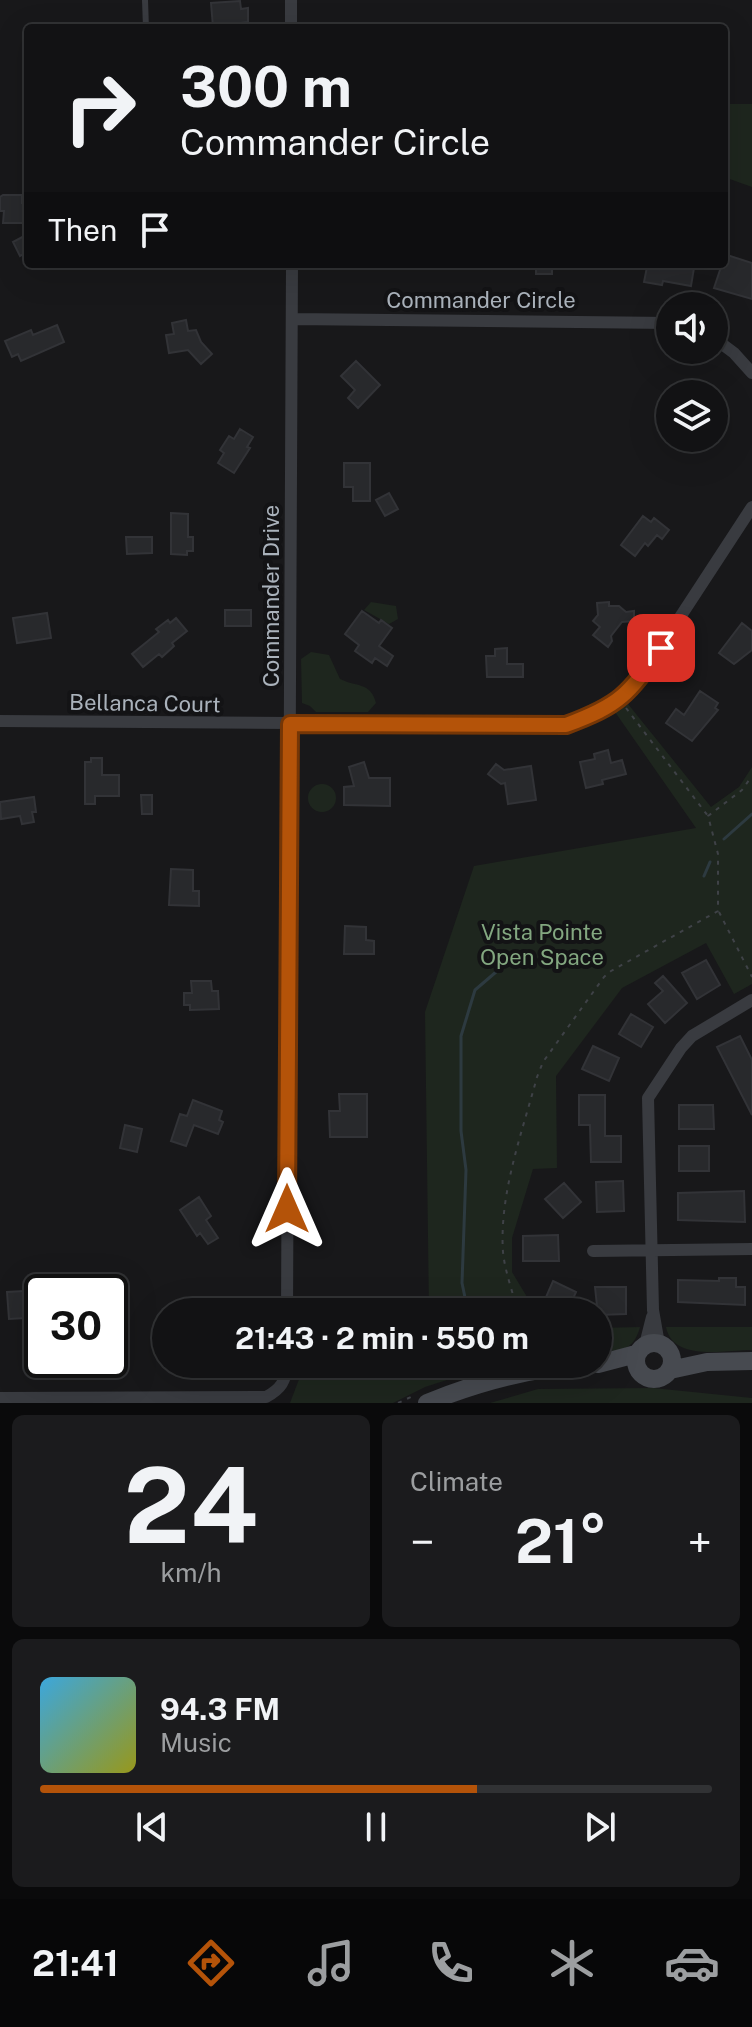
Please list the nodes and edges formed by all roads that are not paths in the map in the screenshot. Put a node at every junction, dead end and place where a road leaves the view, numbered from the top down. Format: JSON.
{"nodes":[{"id":1,"x":145,"y":0,"type":"edge"},
{"id":2,"x":291,"y":0,"type":"edge"},
{"id":3,"x":146,"y":24,"type":"edge"},
{"id":4,"x":291,"y":24,"type":"edge"},
{"id":5,"x":292,"y":268,"type":"edge"},
{"id":6,"x":292,"y":319,"type":"junction"},
{"id":7,"x":656,"y":323,"type":"edge"},
{"id":8,"x":728,"y":348,"type":"edge"},
{"id":9,"x":752,"y":373,"type":"edge"},
{"id":10,"x":752,"y":507,"type":"edge"},
{"id":11,"x":0,"y":721,"type":"edge"},
{"id":12,"x":290,"y":724,"type":"junction"},
{"id":13,"x":752,"y":1000,"type":"edge"},
{"id":14,"x":752,"y":1249,"type":"edge"},
{"id":15,"x":652,"y":1250,"type":"junction"},
{"id":16,"x":593,"y":1251,"type":"dead end"},
{"id":17,"x":287,"y":1298,"type":"edge"},
{"id":18,"x":656,"y":1353,"type":"junction"},
{"id":19,"x":612,"y":1361,"type":"edge"},
{"id":20,"x":752,"y":1361,"type":"edge"},
{"id":21,"x":612,"y":1367,"type":"edge"},
{"id":22,"x":640,"y":1374,"type":"junction"},
{"id":23,"x":285,"y":1378,"type":"edge"},
{"id":24,"x":504,"y":1378,"type":"edge"},
{"id":25,"x":0,"y":1398,"type":"edge"},
{"id":26,"x":427,"y":1403,"type":"edge"}],
"edges":[{"from":1,"to":3,"type":"lane"},
{"from":2,"to":4,"type":"street"},
{"from":5,"to":6,"type":"street","name":"Commander Drive"},
{"from":6,"to":7,"type":"street","name":"Commander Circle"},
{"from":6,"to":12,"type":"street","name":"Commander Drive"},
{"from":8,"to":9,"type":"street"},
{"from":10,"to":12,"type":"street"},
{"from":11,"to":12,"type":"street","name":"Bellanca Court"},
{"from":12,"to":17,"type":"street","name":"Commander Drive"},
{"from":13,"to":15,"type":"street"},
{"from":14,"to":15,"type":"street"},
{"from":15,"to":16,"type":"street"},
{"from":15,"to":18,"type":"street"},
{"from":18,"to":19,"type":"street"},
{"from":18,"to":20,"type":"street"},
{"from":18,"to":22,"type":"street"},
{"from":18,"to":22,"type":"street"},
{"from":21,"to":22,"type":"street"},
{"from":23,"to":25,"type":"street"},
{"from":24,"to":26,"type":"street"}]}
